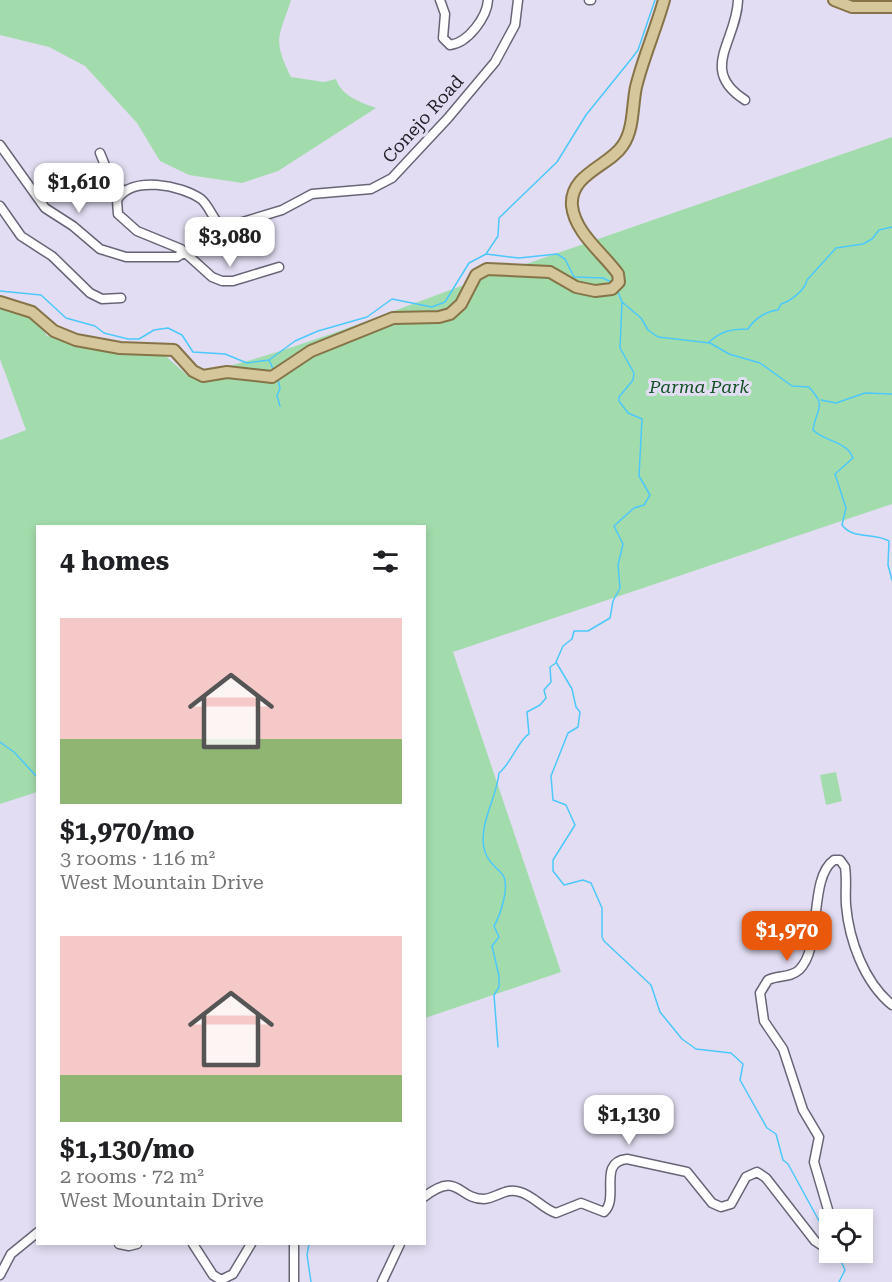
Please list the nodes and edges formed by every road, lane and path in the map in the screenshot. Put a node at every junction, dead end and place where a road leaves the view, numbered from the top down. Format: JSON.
{"nodes":[{"id":1,"x":440,"y":0,"type":"edge"},
{"id":2,"x":488,"y":0,"type":"edge"},
{"id":3,"x":518,"y":0,"type":"edge"},
{"id":4,"x":664,"y":0,"type":"edge"},
{"id":5,"x":738,"y":0,"type":"edge"},
{"id":6,"x":834,"y":0,"type":"edge"},
{"id":7,"x":892,"y":7,"type":"edge"},
{"id":8,"x":745,"y":100,"type":"dead end"},
{"id":9,"x":0,"y":145,"type":"edge"},
{"id":10,"x":100,"y":153,"type":"dead end"},
{"id":11,"x":123,"y":191,"type":"junction"},
{"id":12,"x":0,"y":206,"type":"edge"},
{"id":13,"x":185,"y":252,"type":"junction"},
{"id":14,"x":279,"y":267,"type":"dead end"},
{"id":15,"x":121,"y":298,"type":"dead end"},
{"id":16,"x":0,"y":302,"type":"edge"},
{"id":17,"x":892,"y":1005,"type":"edge"},
{"id":18,"x":426,"y":1196,"type":"edge"},
{"id":19,"x":828,"y":1209,"type":"edge"},
{"id":20,"x":36,"y":1234,"type":"edge"},
{"id":21,"x":819,"y":1244,"type":"edge"},
{"id":22,"x":195,"y":1245,"type":"edge"},
{"id":23,"x":250,"y":1245,"type":"edge"},
{"id":24,"x":294,"y":1245,"type":"edge"},
{"id":25,"x":400,"y":1245,"type":"edge"},
{"id":26,"x":0,"y":1275,"type":"edge"},
{"id":27,"x":294,"y":1282,"type":"edge"},
{"id":28,"x":382,"y":1282,"type":"edge"}],
"edges":[{"from":1,"to":2,"type":"street","name":"Conejo Road"},
{"from":3,"to":11,"type":"street","name":"Conejo Road"},
{"from":4,"to":16,"type":"main road"},
{"from":5,"to":8,"type":"street"},
{"from":6,"to":7,"type":"main road"},
{"from":9,"to":13,"type":"street"},
{"from":10,"to":11,"type":"street"},
{"from":11,"to":13,"type":"street"},
{"from":12,"to":15,"type":"street"},
{"from":13,"to":14,"type":"street"},
{"from":17,"to":19,"type":"street"},
{"from":18,"to":21,"type":"street"},
{"from":20,"to":26,"type":"street"},
{"from":22,"to":23,"type":"street"},
{"from":24,"to":27,"type":"street"},
{"from":25,"to":28,"type":"street"}]}
